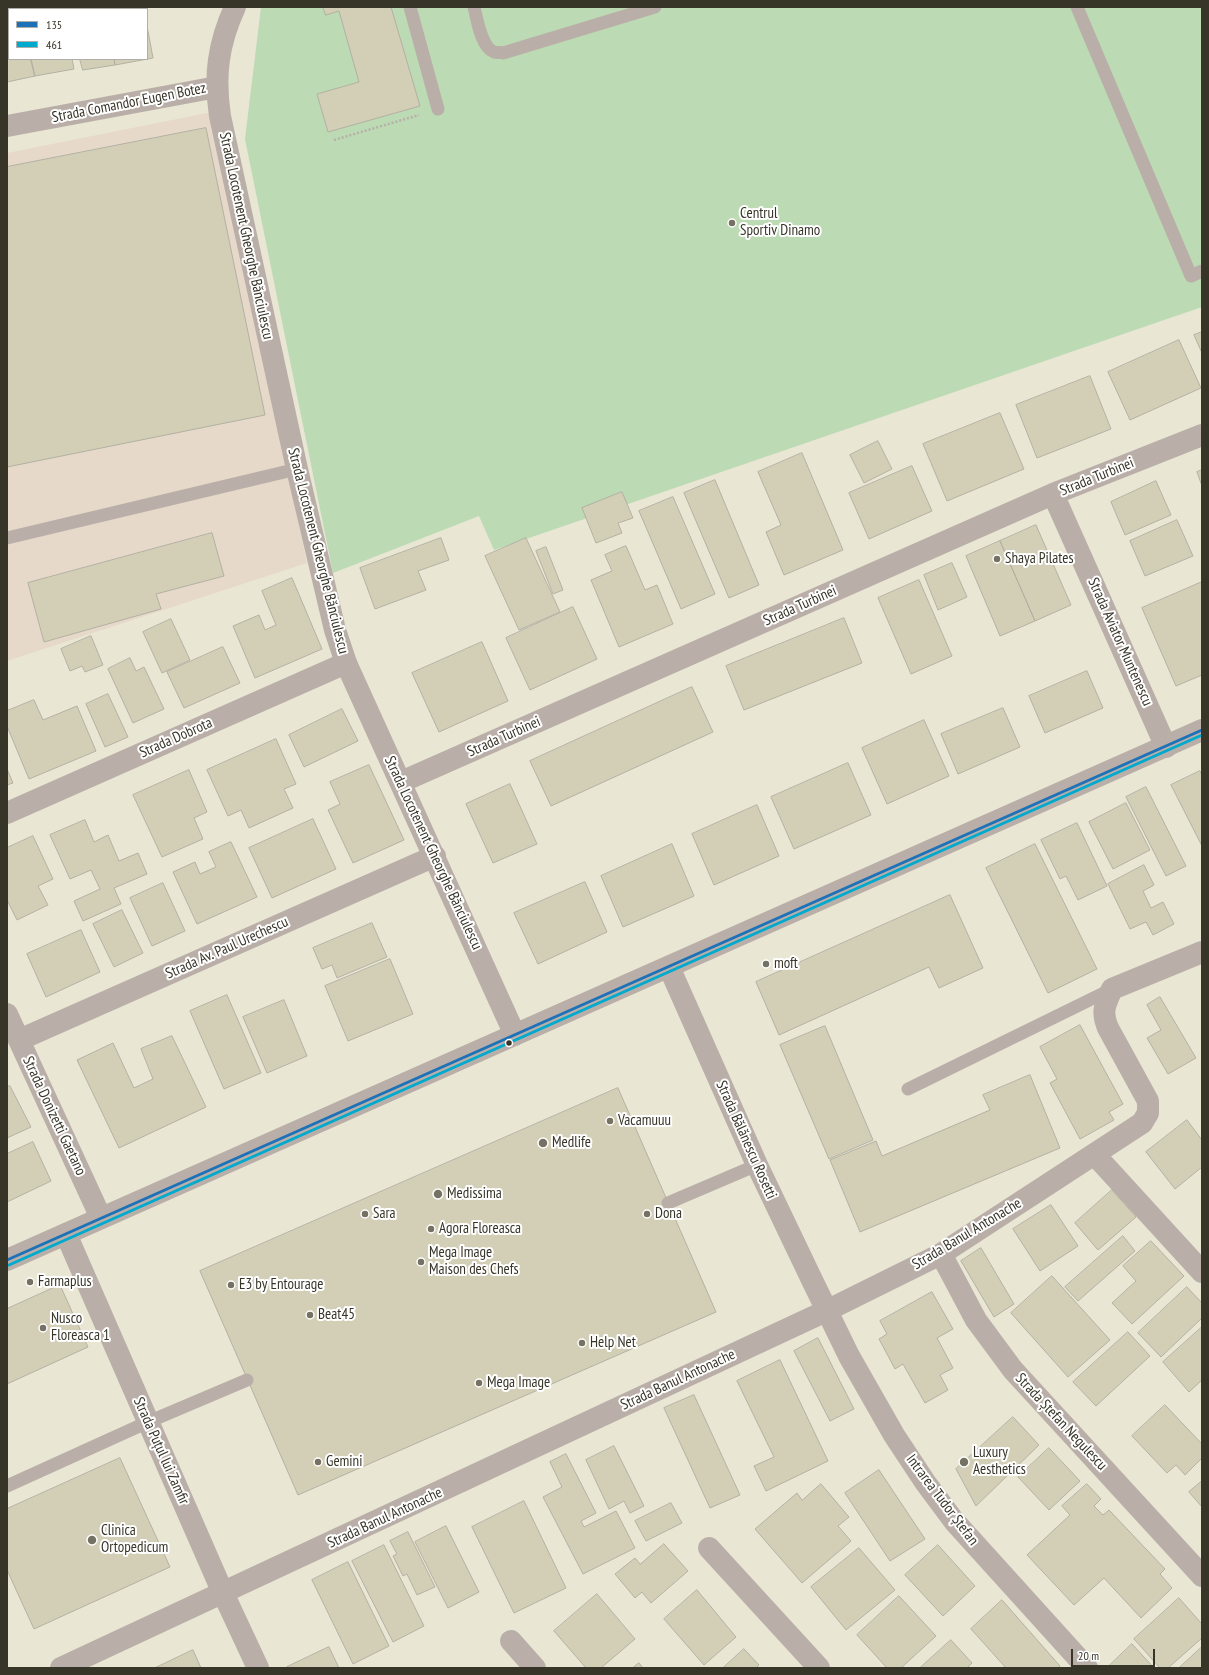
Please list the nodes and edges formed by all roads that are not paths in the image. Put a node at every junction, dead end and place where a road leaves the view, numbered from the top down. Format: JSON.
{"nodes":[{"id":1,"x":234,"y":7,"type":"edge"},
{"id":2,"x":410,"y":7,"type":"edge"},
{"id":3,"x":474,"y":7,"type":"edge"},
{"id":4,"x":655,"y":7,"type":"edge"},
{"id":5,"x":1077,"y":7,"type":"edge"},
{"id":6,"x":217,"y":86,"type":"junction"},
{"id":7,"x":438,"y":109,"type":"road end"},
{"id":8,"x":7,"y":126,"type":"edge"},
{"id":9,"x":1202,"y":271,"type":"edge"},
{"id":10,"x":1202,"y":435,"type":"edge"},
{"id":11,"x":297,"y":469,"type":"junction"},
{"id":12,"x":1053,"y":494,"type":"junction"},
{"id":13,"x":7,"y":538,"type":"edge"},
{"id":14,"x":346,"y":663,"type":"junction"},
{"id":15,"x":1202,"y":730,"type":"edge"},
{"id":16,"x":1166,"y":747,"type":"junction"},
{"id":17,"x":401,"y":782,"type":"junction"},
{"id":18,"x":7,"y":813,"type":"edge"},
{"id":19,"x":434,"y":856,"type":"junction"},
{"id":20,"x":1202,"y":952,"type":"edge"},
{"id":21,"x":669,"y":967,"type":"junction"},
{"id":22,"x":1112,"y":989,"type":"junction"},
{"id":23,"x":7,"y":1014,"type":"edge"},
{"id":24,"x":515,"y":1035,"type":"junction"},
{"id":25,"x":19,"y":1040,"type":"junction"},
{"id":26,"x":908,"y":1089,"type":"dead end"},
{"id":27,"x":1095,"y":1154,"type":"junction"},
{"id":28,"x":757,"y":1165,"type":"junction"},
{"id":29,"x":668,"y":1202,"type":"dead end"},
{"id":30,"x":101,"y":1218,"type":"junction"},
{"id":31,"x":66,"y":1234,"type":"junction"},
{"id":32,"x":941,"y":1254,"type":"junction"},
{"id":33,"x":7,"y":1260,"type":"edge"},
{"id":34,"x":1202,"y":1272,"type":"edge"},
{"id":35,"x":826,"y":1311,"type":"junction"},
{"id":36,"x":247,"y":1380,"type":"dead end"},
{"id":37,"x":148,"y":1422,"type":"junction"},
{"id":38,"x":7,"y":1486,"type":"edge"},
{"id":39,"x":709,"y":1548,"type":"dead end"},
{"id":40,"x":1202,"y":1576,"type":"edge"},
{"id":41,"x":223,"y":1593,"type":"junction"},
{"id":42,"x":511,"y":1641,"type":"dead end"},
{"id":43,"x":97,"y":1661,"type":"edge"},
{"id":44,"x":61,"y":1668,"type":"edge"},
{"id":45,"x":258,"y":1668,"type":"edge"},
{"id":46,"x":535,"y":1668,"type":"edge"},
{"id":47,"x":819,"y":1668,"type":"edge"},
{"id":48,"x":1087,"y":1668,"type":"edge"}],
"edges":[{"from":1,"to":6,"type":"street","name":"Strada Comandor Eugen Botez"},
{"from":2,"to":7,"type":"lane"},
{"from":3,"to":4,"type":"lane"},
{"from":5,"to":9,"type":"lane"},
{"from":6,"to":8,"type":"street","name":"Strada Comandor Eugen Botez"},
{"from":6,"to":11,"type":"street","name":"Strada Locotenent Gheorghe Bănciulescu"},
{"from":10,"to":12,"type":"street","name":"Strada Turbinei"},
{"from":11,"to":13,"type":"lane"},
{"from":11,"to":14,"type":"street","name":"Strada Locotenent Gheorghe Bănciulescu"},
{"from":12,"to":16,"type":"street","name":"Strada Aviator Muntenescu"},
{"from":12,"to":17,"type":"street","name":"Strada Turbinei"},
{"from":14,"to":17,"type":"street","name":"Strada Locotenent Gheorghe Bănciulescu"},
{"from":14,"to":18,"type":"street","name":"Strada Dobrota"},
{"from":15,"to":16,"type":"street"},
{"from":16,"to":21,"type":"street"},
{"from":17,"to":19,"type":"street","name":"Strada Locotenent Gheorghe Bănciulescu"},
{"from":19,"to":24,"type":"street","name":"Strada Locotenent Gheorghe Bănciulescu"},
{"from":19,"to":25,"type":"street","name":"Strada Av. Paul Urechescu"},
{"from":20,"to":22,"type":"street"},
{"from":21,"to":24,"type":"street"},
{"from":21,"to":28,"type":"street","name":"Strada Bălănescu Rosetti"},
{"from":22,"to":26,"type":"lane"},
{"from":22,"to":27,"type":"street","name":"Strada Banul Antonache"},
{"from":23,"to":25,"type":"street","name":"Strada Donizetti Gaetano"},
{"from":24,"to":30,"type":"street"},
{"from":25,"to":30,"type":"street","name":"Strada Donizetti Gaetano"},
{"from":27,"to":32,"type":"street","name":"Strada Banul Antonache"},
{"from":27,"to":34,"type":"street"},
{"from":28,"to":29,"type":"lane"},
{"from":28,"to":35,"type":"street","name":"Strada Bălănescu Rosetti"},
{"from":30,"to":31,"type":"street"},
{"from":31,"to":33,"type":"street"},
{"from":31,"to":37,"type":"street","name":"Strada Puțul lui Zamfir"},
{"from":32,"to":35,"type":"street","name":"Strada Banul Antonache"},
{"from":32,"to":40,"type":"street","name":"Strada Ștefan Negulescu"},
{"from":35,"to":41,"type":"street","name":"Strada Banul Antonache"},
{"from":35,"to":48,"type":"street","name":"Intrarea Tudor Ștefan"},
{"from":36,"to":37,"type":"lane"},
{"from":37,"to":38,"type":"lane"},
{"from":37,"to":41,"type":"street","name":"Strada Puțul lui Zamfir"},
{"from":39,"to":47,"type":"street"},
{"from":41,"to":43,"type":"street","name":"Strada Banul Antonache"},
{"from":41,"to":45,"type":"street","name":"Strada Puțul lui Zamfir"},
{"from":42,"to":46,"type":"street"},
{"from":43,"to":44,"type":"street","name":"Strada Banul Antonache"}]}
